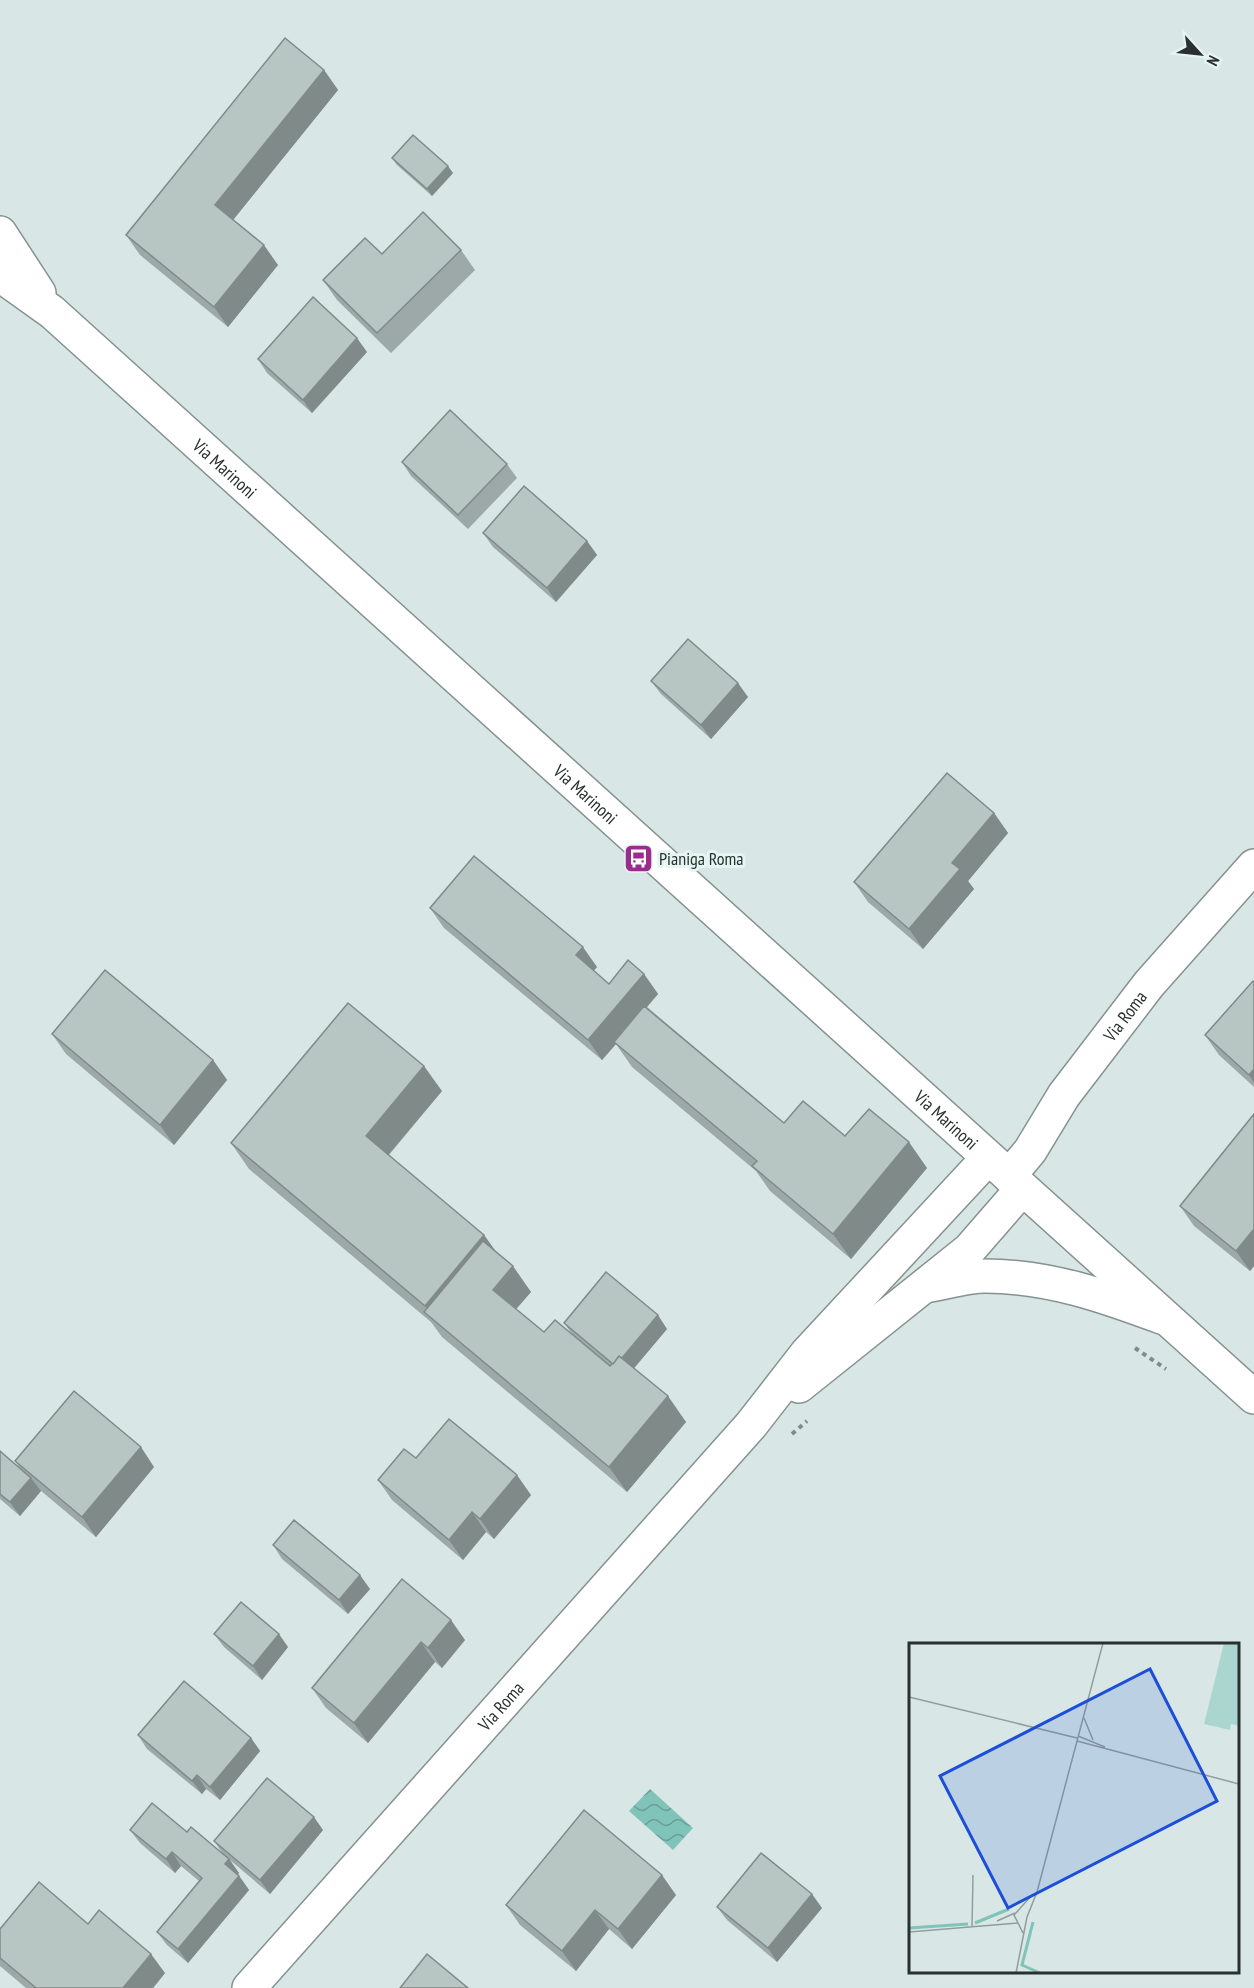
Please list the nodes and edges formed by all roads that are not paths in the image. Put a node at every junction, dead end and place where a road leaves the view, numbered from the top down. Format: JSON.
{"nodes":[{"id":1,"x":0,"y":233,"type":"edge"},
{"id":2,"x":0,"y":275,"type":"edge"},
{"id":3,"x":52,"y":312,"type":"junction"},
{"id":4,"x":1254,"y":866,"type":"edge"},
{"id":5,"x":1007,"y":1174,"type":"junction"},
{"id":6,"x":924,"y":1286,"type":"junction"},
{"id":7,"x":1164,"y":1318,"type":"junction"},
{"id":8,"x":1254,"y":1396,"type":"edge"},
{"id":9,"x":752,"y":1425,"type":"junction"},
{"id":10,"x":249,"y":1988,"type":"edge"}],
"edges":[{"from":1,"to":3,"type":"street","name":"Via Marinoni"},
{"from":2,"to":3,"type":"street","name":"Via Marinoni"},
{"from":3,"to":5,"type":"street","name":"Via Marinoni"},
{"from":4,"to":5,"type":"street","name":"Via Roma"},
{"from":5,"to":6,"type":"street"},
{"from":5,"to":7,"type":"street","name":"Via Marinoni"},
{"from":5,"to":9,"type":"street"},
{"from":6,"to":7,"type":"street"},
{"from":6,"to":9,"type":"street"},
{"from":7,"to":8,"type":"street","name":"Via Marinoni"},
{"from":9,"to":10,"type":"street","name":"Via Roma"}]}
